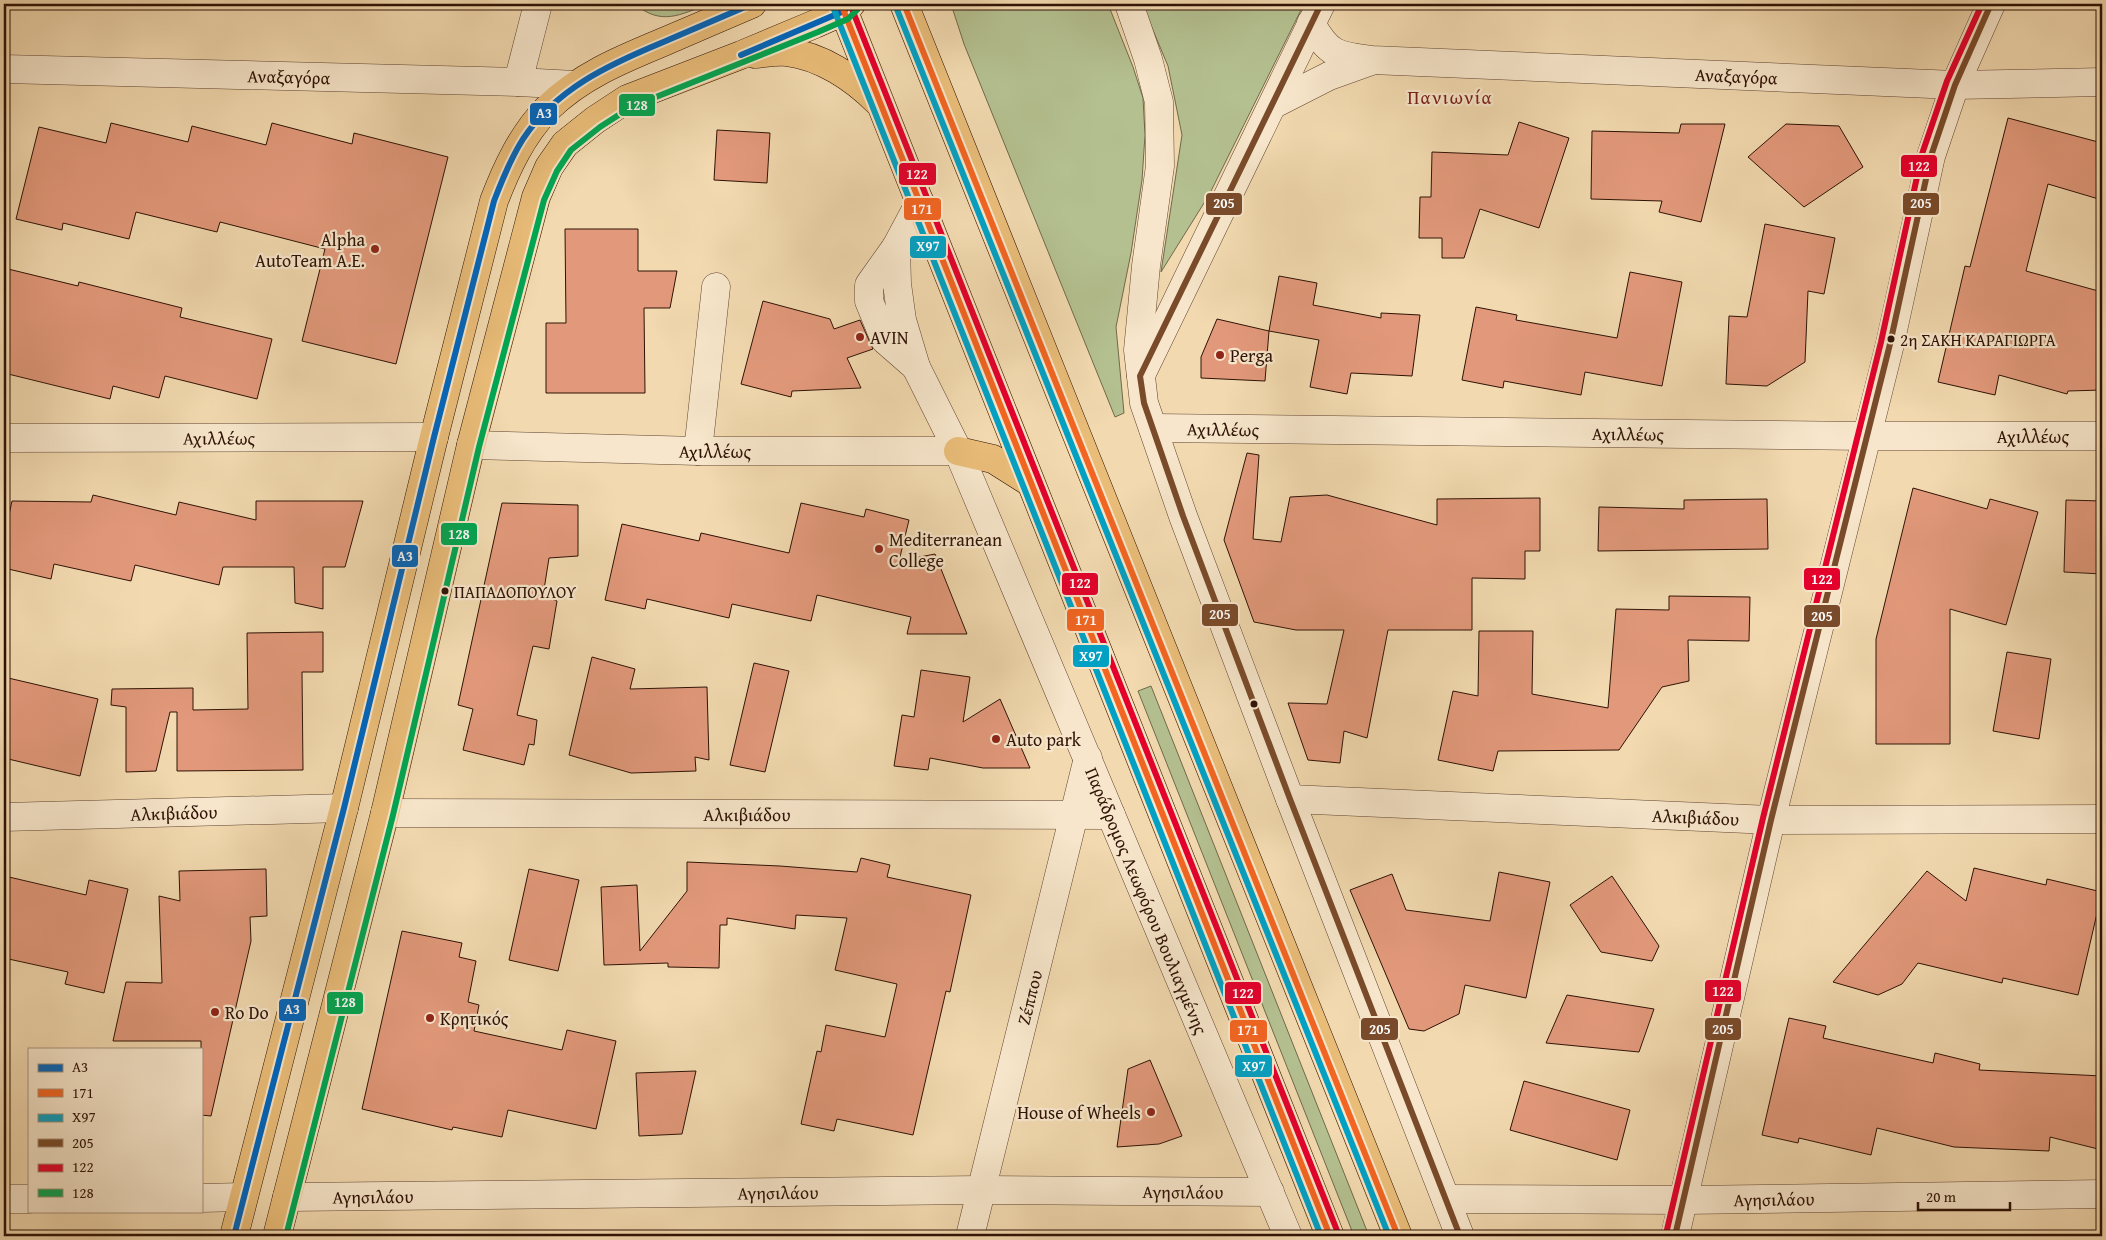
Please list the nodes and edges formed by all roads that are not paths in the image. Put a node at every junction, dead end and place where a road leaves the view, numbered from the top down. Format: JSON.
{"nodes":[{"id":1,"x":538,"y":4,"type":"edge"},
{"id":2,"x":904,"y":4,"type":"edge"},
{"id":3,"x":1130,"y":4,"type":"edge"},
{"id":4,"x":1991,"y":4,"type":"edge"},
{"id":5,"x":748,"y":5,"type":"edge"},
{"id":6,"x":845,"y":6,"type":"edge"},
{"id":7,"x":1316,"y":13,"type":"edge"},
{"id":8,"x":742,"y":55,"type":"junction"},
{"id":9,"x":1372,"y":60,"type":"junction"},
{"id":10,"x":4,"y":69,"type":"edge"},
{"id":11,"x":518,"y":82,"type":"junction"},
{"id":12,"x":2102,"y":82,"type":"edge"},
{"id":13,"x":575,"y":85,"type":"junction"},
{"id":14,"x":1955,"y":85,"type":"junction"},
{"id":15,"x":1274,"y":104,"type":"junction"},
{"id":16,"x":882,"y":106,"type":"junction"},
{"id":17,"x":920,"y":202,"type":"junction"},
{"id":18,"x":716,"y":287,"type":"dead end"},
{"id":19,"x":1140,"y":376,"type":"junction"},
{"id":20,"x":1152,"y":428,"type":"junction"},
{"id":21,"x":434,"y":436,"type":"junction"},
{"id":22,"x":1867,"y":436,"type":"junction"},
{"id":23,"x":2102,"y":436,"type":"edge"},
{"id":24,"x":4,"y":438,"type":"edge"},
{"id":25,"x":470,"y":445,"type":"junction"},
{"id":26,"x":698,"y":451,"type":"junction"},
{"id":27,"x":958,"y":451,"type":"junction"},
{"id":28,"x":1032,"y":483,"type":"junction"},
{"id":29,"x":1088,"y":758,"type":"junction"},
{"id":30,"x":1290,"y":799,"type":"junction"},
{"id":31,"x":344,"y":808,"type":"junction"},
{"id":32,"x":385,"y":814,"type":"junction"},
{"id":33,"x":1111,"y":815,"type":"junction"},
{"id":34,"x":1073,"y":816,"type":"junction"},
{"id":35,"x":4,"y":817,"type":"edge"},
{"id":36,"x":2102,"y":819,"type":"edge"},
{"id":37,"x":1771,"y":820,"type":"junction"},
{"id":38,"x":981,"y":1190,"type":"junction"},
{"id":39,"x":1270,"y":1192,"type":"junction"},
{"id":40,"x":2102,"y":1194,"type":"edge"},
{"id":41,"x":287,"y":1197,"type":"junction"},
{"id":42,"x":202,"y":1198,"type":"edge"},
{"id":43,"x":243,"y":1198,"type":"junction"},
{"id":44,"x":4,"y":1199,"type":"edge"},
{"id":45,"x":28,"y":1199,"type":"edge"},
{"id":46,"x":1446,"y":1199,"type":"junction"},
{"id":47,"x":1685,"y":1200,"type":"junction"},
{"id":48,"x":234,"y":1236,"type":"edge"},
{"id":49,"x":277,"y":1236,"type":"edge"},
{"id":50,"x":970,"y":1236,"type":"edge"},
{"id":51,"x":1288,"y":1236,"type":"edge"},
{"id":52,"x":1330,"y":1236,"type":"edge"},
{"id":53,"x":1398,"y":1236,"type":"edge"},
{"id":54,"x":1460,"y":1236,"type":"edge"},
{"id":55,"x":1675,"y":1236,"type":"edge"}],
"edges":[{"from":1,"to":11,"type":"street"},
{"from":2,"to":53,"type":"main road"},
{"from":3,"to":19,"type":"street"},
{"from":4,"to":14,"type":"street"},
{"from":5,"to":13,"type":"main road"},
{"from":6,"to":8,"type":"main road"},
{"from":6,"to":16,"type":"main road"},
{"from":7,"to":9,"type":"street","name":"Αναξαγόρα"},
{"from":7,"to":15,"type":"street"},
{"from":8,"to":16,"type":"main road"},
{"from":8,"to":25,"type":"main road"},
{"from":9,"to":14,"type":"street","name":"Αναξαγόρα"},
{"from":9,"to":15,"type":"street","name":"Αναξαγόρα"},
{"from":10,"to":11,"type":"street","name":"Αναξαγόρα"},
{"from":11,"to":13,"type":"street","name":"Αναξαγόρα"},
{"from":12,"to":14,"type":"street","name":"Αναξαγόρα"},
{"from":13,"to":21,"type":"main road"},
{"from":14,"to":22,"type":"street"},
{"from":15,"to":19,"type":"street"},
{"from":16,"to":17,"type":"main road"},
{"from":17,"to":27,"type":"street","name":"Παράδρομος Λεωφόρου Βουλιαγμένης"},
{"from":17,"to":28,"type":"main road"},
{"from":18,"to":26,"type":"street"},
{"from":19,"to":20,"type":"street"},
{"from":20,"to":22,"type":"street","name":"Αχιλλέως"},
{"from":20,"to":30,"type":"street"},
{"from":21,"to":24,"type":"street","name":"Αχιλλέως"},
{"from":21,"to":31,"type":"main road"},
{"from":22,"to":23,"type":"street","name":"Αχιλλέως"},
{"from":22,"to":37,"type":"street"},
{"from":25,"to":26,"type":"street","name":"Αχιλλέως"},
{"from":25,"to":32,"type":"main road"},
{"from":26,"to":27,"type":"street","name":"Αχιλλέως"},
{"from":27,"to":28,"type":"main road"},
{"from":27,"to":29,"type":"street","name":"Παράδρομος Λεωφόρου Βουλιαγμένης"},
{"from":28,"to":52,"type":"main road"},
{"from":29,"to":33,"type":"street","name":"Παράδρομος Λεωφόρου Βουλιαγμένης"},
{"from":29,"to":34,"type":"street","name":"Ζέππου"},
{"from":30,"to":37,"type":"street","name":"Αλκιβιάδου"},
{"from":30,"to":46,"type":"street"},
{"from":31,"to":35,"type":"street","name":"Αλκιβιάδου"},
{"from":31,"to":43,"type":"main road"},
{"from":32,"to":34,"type":"street","name":"Αλκιβιάδου"},
{"from":32,"to":41,"type":"main road"},
{"from":33,"to":34,"type":"street","name":"Αλκιβιάδου"},
{"from":33,"to":39,"type":"street","name":"Παράδρομος Λεωφόρου Βουλιαγμένης"},
{"from":34,"to":38,"type":"street","name":"Ζέππου"},
{"from":36,"to":37,"type":"street","name":"Αλκιβιάδου"},
{"from":37,"to":47,"type":"street"},
{"from":38,"to":39,"type":"street","name":"Αγησιλάου"},
{"from":38,"to":41,"type":"street","name":"Αγησιλάου"},
{"from":38,"to":50,"type":"street","name":"Ζέππου"},
{"from":39,"to":51,"type":"street","name":"Παράδρομος Λεωφόρου Βουλιαγμένης"},
{"from":40,"to":47,"type":"street","name":"Αγησιλάου"},
{"from":41,"to":49,"type":"main road"},
{"from":42,"to":43,"type":"street"},
{"from":43,"to":48,"type":"main road"},
{"from":44,"to":45,"type":"street"},
{"from":46,"to":47,"type":"street","name":"Αγησιλάου"},
{"from":46,"to":54,"type":"street"},
{"from":47,"to":55,"type":"street"}]}
